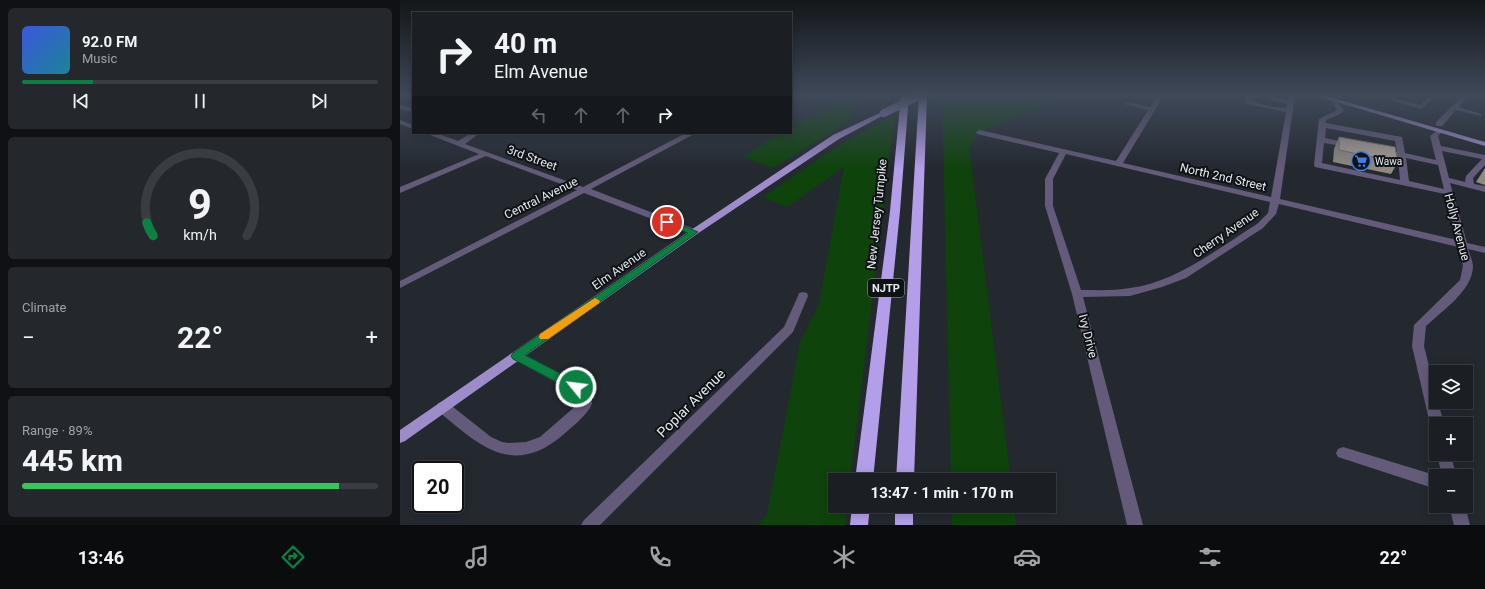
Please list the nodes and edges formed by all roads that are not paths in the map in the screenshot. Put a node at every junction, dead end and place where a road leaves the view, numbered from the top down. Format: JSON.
{"nodes":[{"id":1,"x":870,"y":120,"type":"edge"},
{"id":2,"x":903,"y":120,"type":"edge"},
{"id":3,"x":921,"y":120,"type":"edge"},
{"id":4,"x":1145,"y":120,"type":"edge"},
{"id":5,"x":1287,"y":120,"type":"edge"},
{"id":6,"x":1323,"y":120,"type":"edge"},
{"id":7,"x":1414,"y":120,"type":"edge"},
{"id":8,"x":1445,"y":120,"type":"edge"},
{"id":9,"x":1323,"y":125,"type":"junction"},
{"id":10,"x":1439,"y":127,"type":"junction"},
{"id":11,"x":980,"y":132,"type":"dead end"},
{"id":12,"x":433,"y":134,"type":"edge"},
{"id":13,"x":474,"y":134,"type":"edge"},
{"id":14,"x":690,"y":134,"type":"edge"},
{"id":15,"x":1485,"y":137,"type":"edge"},
{"id":16,"x":1321,"y":140,"type":"junction"},
{"id":17,"x":459,"y":144,"type":"junction"},
{"id":18,"x":1485,"y":144,"type":"edge"},
{"id":19,"x":1358,"y":147,"type":"edge"},
{"id":20,"x":1437,"y":148,"type":"junction"},
{"id":21,"x":1064,"y":152,"type":"junction"},
{"id":22,"x":1387,"y":152,"type":"edge"},
{"id":23,"x":485,"y":154,"type":"junction"},
{"id":24,"x":1402,"y":155,"type":"junction"},
{"id":25,"x":1484,"y":158,"type":"edge"},
{"id":26,"x":1440,"y":163,"type":"junction"},
{"id":27,"x":1118,"y":164,"type":"junction"},
{"id":28,"x":1445,"y":180,"type":"junction"},
{"id":29,"x":1405,"y":183,"type":"junction"},
{"id":30,"x":1470,"y":185,"type":"junction"},
{"id":31,"x":1485,"y":189,"type":"edge"},
{"id":32,"x":400,"y":190,"type":"edge"},
{"id":33,"x":585,"y":190,"type":"junction"},
{"id":34,"x":1448,"y":192,"type":"junction"},
{"id":35,"x":1275,"y":201,"type":"junction"},
{"id":36,"x":694,"y":232,"type":"junction"},
{"id":37,"x":1461,"y":244,"type":"junction"},
{"id":38,"x":1485,"y":250,"type":"edge"},
{"id":39,"x":400,"y":285,"type":"edge"},
{"id":40,"x":1077,"y":294,"type":"junction"},
{"id":41,"x":803,"y":296,"type":"dead end"},
{"id":42,"x":517,"y":356,"type":"junction"},
{"id":43,"x":443,"y":407,"type":"junction"},
{"id":44,"x":1435,"y":417,"type":"edge"},
{"id":45,"x":400,"y":437,"type":"edge"},
{"id":46,"x":1342,"y":453,"type":"dead end"},
{"id":47,"x":865,"y":473,"type":"edge"},
{"id":48,"x":906,"y":473,"type":"edge"},
{"id":49,"x":1429,"y":480,"type":"edge"},
{"id":50,"x":861,"y":513,"type":"edge"},
{"id":51,"x":904,"y":513,"type":"edge"},
{"id":52,"x":1459,"y":513,"type":"edge"},
{"id":53,"x":589,"y":525,"type":"edge"},
{"id":54,"x":859,"y":525,"type":"edge"},
{"id":55,"x":904,"y":525,"type":"edge"},
{"id":56,"x":1135,"y":525,"type":"edge"},
{"id":57,"x":1462,"y":525,"type":"edge"}],
"edges":[{"from":1,"to":36,"type":"main road","name":"Elm Avenue","bridge":true},
{"from":2,"to":47,"type":"highway","name":"New Jersey Turnpike","number":"NJTP"},
{"from":3,"to":48,"type":"highway","number":"NJTP"},
{"from":4,"to":27,"type":"street"},
{"from":5,"to":35,"type":"street","name":"Cherry Avenue"},
{"from":6,"to":9,"type":"street"},
{"from":7,"to":10,"type":"main road"},
{"from":8,"to":10,"type":"street"},
{"from":9,"to":16,"type":"street"},
{"from":9,"to":24,"type":"street"},
{"from":10,"to":15,"type":"main road"},
{"from":10,"to":18,"type":"main road"},
{"from":10,"to":20,"type":"street","name":"Holly Avenue"},
{"from":11,"to":21,"type":"street","name":"North 2nd Street"},
{"from":12,"to":17,"type":"street","name":"3rd Street"},
{"from":13,"to":17,"type":"street"},
{"from":14,"to":33,"type":"street","name":"Central Avenue"},
{"from":16,"to":19,"type":"street"},
{"from":16,"to":29,"type":"street"},
{"from":17,"to":23,"type":"street","name":"3rd Street"},
{"from":20,"to":25,"type":"street"},
{"from":20,"to":26,"type":"street","name":"Holly Avenue"},
{"from":21,"to":27,"type":"street","name":"North 2nd Street"},
{"from":21,"to":40,"type":"street","name":"Ivy Drive"},
{"from":22,"to":24,"type":"street"},
{"from":23,"to":32,"type":"street"},
{"from":23,"to":33,"type":"street","name":"3rd Street"},
{"from":24,"to":26,"type":"street"},
{"from":24,"to":29,"type":"street"},
{"from":25,"to":30,"type":"street"},
{"from":26,"to":28,"type":"street","name":"Holly Avenue"},
{"from":27,"to":35,"type":"street","name":"North 2nd Street"},
{"from":28,"to":30,"type":"street"},
{"from":28,"to":34,"type":"street","name":"Holly Avenue"},
{"from":29,"to":34,"type":"street"},
{"from":30,"to":31,"type":"street"},
{"from":33,"to":36,"type":"street","name":"3rd Street"},
{"from":33,"to":39,"type":"street","name":"Central Avenue"},
{"from":34,"to":37,"type":"street","name":"Holly Avenue"},
{"from":35,"to":37,"type":"street","name":"North 2nd Street"},
{"from":35,"to":40,"type":"street","name":"Cherry Avenue"},
{"from":36,"to":42,"type":"main road","name":"Elm Avenue"},
{"from":37,"to":38,"type":"street","name":"North 2nd Street"},
{"from":37,"to":44,"type":"street","name":"Holly Avenue"},
{"from":40,"to":56,"type":"street","name":"Ivy Drive"},
{"from":41,"to":53,"type":"street","name":"Poplar Avenue"},
{"from":42,"to":43,"type":"main road","name":"Elm Avenue"},
{"from":42,"to":43,"type":"street"},
{"from":43,"to":45,"type":"main road","name":"Elm Avenue"},
{"from":46,"to":49,"type":"street"},
{"from":50,"to":54,"type":"highway"},
{"from":51,"to":55,"type":"highway"},
{"from":52,"to":57,"type":"street"}]}
